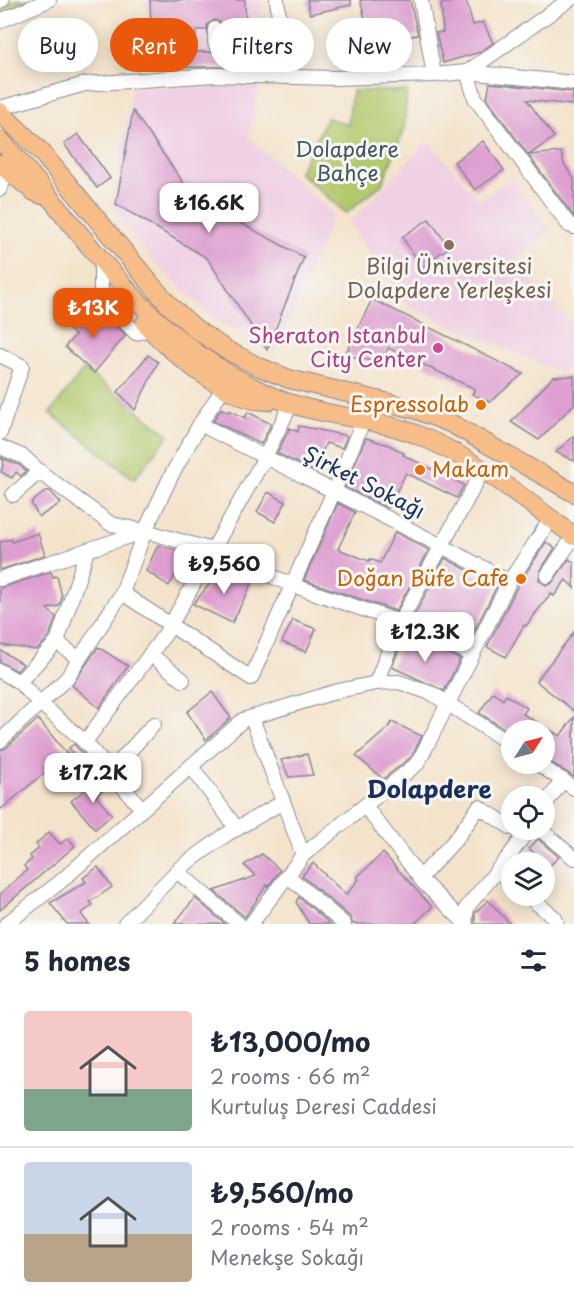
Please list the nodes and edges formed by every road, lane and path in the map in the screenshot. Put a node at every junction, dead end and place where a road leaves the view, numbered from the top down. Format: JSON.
{"nodes":[{"id":1,"x":49,"y":0,"type":"edge"},
{"id":2,"x":277,"y":0,"type":"edge"},
{"id":3,"x":421,"y":0,"type":"edge"},
{"id":4,"x":569,"y":0,"type":"edge"},
{"id":5,"x":0,"y":21,"type":"edge"},
{"id":6,"x":249,"y":72,"type":"edge"},
{"id":7,"x":467,"y":72,"type":"junction"},
{"id":8,"x":434,"y":75,"type":"junction"},
{"id":9,"x":247,"y":76,"type":"junction"},
{"id":10,"x":286,"y":77,"type":"junction"},
{"id":11,"x":574,"y":83,"type":"edge"},
{"id":12,"x":0,"y":110,"type":"edge"},
{"id":13,"x":0,"y":140,"type":"edge"},
{"id":14,"x":4,"y":167,"type":"edge"},
{"id":15,"x":0,"y":189,"type":"edge"},
{"id":16,"x":51,"y":199,"type":"junction"},
{"id":17,"x":574,"y":227,"type":"edge"},
{"id":18,"x":101,"y":262,"type":"junction"},
{"id":19,"x":115,"y":276,"type":"junction"},
{"id":20,"x":150,"y":329,"type":"junction"},
{"id":21,"x":0,"y":355,"type":"edge"},
{"id":22,"x":224,"y":387,"type":"junction"},
{"id":23,"x":285,"y":402,"type":"junction"},
{"id":24,"x":363,"y":420,"type":"junction"},
{"id":25,"x":200,"y":423,"type":"junction"},
{"id":26,"x":0,"y":433,"type":"edge"},
{"id":27,"x":0,"y":447,"type":"edge"},
{"id":28,"x":265,"y":457,"type":"junction"},
{"id":29,"x":483,"y":470,"type":"junction"},
{"id":30,"x":40,"y":472,"type":"junction"},
{"id":31,"x":334,"y":491,"type":"junction"},
{"id":32,"x":574,"y":493,"type":"edge"},
{"id":33,"x":13,"y":495,"type":"dead end"},
{"id":34,"x":550,"y":519,"type":"junction"},
{"id":35,"x":145,"y":531,"type":"junction"},
{"id":36,"x":574,"y":536,"type":"edge"},
{"id":37,"x":443,"y":546,"type":"junction"},
{"id":38,"x":212,"y":550,"type":"junction"},
{"id":39,"x":87,"y":551,"type":"junction"},
{"id":40,"x":547,"y":576,"type":"dead end"},
{"id":41,"x":0,"y":579,"type":"edge"},
{"id":42,"x":509,"y":582,"type":"junction"},
{"id":43,"x":292,"y":585,"type":"junction"},
{"id":44,"x":122,"y":593,"type":"junction"},
{"id":45,"x":400,"y":622,"type":"junction"},
{"id":46,"x":171,"y":624,"type":"junction"},
{"id":47,"x":57,"y":642,"type":"junction"},
{"id":48,"x":150,"y":654,"type":"junction"},
{"id":49,"x":472,"y":655,"type":"junction"},
{"id":50,"x":79,"y":659,"type":"junction"},
{"id":51,"x":0,"y":671,"type":"edge"},
{"id":52,"x":183,"y":680,"type":"dead end"},
{"id":53,"x":19,"y":682,"type":"junction"},
{"id":54,"x":376,"y":683,"type":"junction"},
{"id":55,"x":41,"y":704,"type":"junction"},
{"id":56,"x":449,"y":704,"type":"junction"},
{"id":57,"x":252,"y":717,"type":"junction"},
{"id":58,"x":154,"y":724,"type":"dead end"},
{"id":59,"x":501,"y":738,"type":"edge"},
{"id":60,"x":0,"y":741,"type":"edge"},
{"id":61,"x":85,"y":742,"type":"junction"},
{"id":62,"x":191,"y":766,"type":"junction"},
{"id":63,"x":110,"y":772,"type":"junction"},
{"id":64,"x":553,"y":774,"type":"edge"},
{"id":65,"x":568,"y":784,"type":"edge"},
{"id":66,"x":555,"y":796,"type":"edge"},
{"id":67,"x":283,"y":802,"type":"junction"},
{"id":68,"x":365,"y":806,"type":"junction"},
{"id":69,"x":142,"y":810,"type":"junction"},
{"id":70,"x":501,"y":820,"type":"edge"},
{"id":71,"x":237,"y":829,"type":"junction"},
{"id":72,"x":514,"y":840,"type":"edge"},
{"id":73,"x":553,"y":840,"type":"edge"},
{"id":74,"x":303,"y":855,"type":"junction"},
{"id":75,"x":574,"y":858,"type":"edge"},
{"id":76,"x":497,"y":870,"type":"junction"},
{"id":77,"x":177,"y":872,"type":"junction"},
{"id":78,"x":501,"y":873,"type":"edge"},
{"id":79,"x":288,"y":876,"type":"junction"},
{"id":80,"x":420,"y":878,"type":"junction"},
{"id":81,"x":540,"y":906,"type":"edge"},
{"id":82,"x":0,"y":919,"type":"edge"},
{"id":83,"x":20,"y":920,"type":"edge"},
{"id":84,"x":6,"y":924,"type":"edge"},
{"id":85,"x":125,"y":924,"type":"edge"},
{"id":86,"x":239,"y":924,"type":"edge"},
{"id":87,"x":251,"y":924,"type":"edge"},
{"id":88,"x":344,"y":924,"type":"edge"},
{"id":89,"x":465,"y":924,"type":"edge"},
{"id":90,"x":557,"y":924,"type":"edge"}],
"edges":[{"from":1,"to":5,"type":"street"},
{"from":2,"to":10,"type":"street"},
{"from":3,"to":8,"type":"street"},
{"from":4,"to":7,"type":"street"},
{"from":6,"to":9,"type":"street"},
{"from":7,"to":8,"type":"street"},
{"from":7,"to":11,"type":"street"},
{"from":7,"to":17,"type":"street"},
{"from":8,"to":10,"type":"street"},
{"from":9,"to":10,"type":"street"},
{"from":9,"to":12,"type":"street"},
{"from":12,"to":32,"type":"main road"},
{"from":13,"to":16,"type":"main road"},
{"from":14,"to":15,"type":"street"},
{"from":14,"to":16,"type":"main road"},
{"from":16,"to":18,"type":"main road"},
{"from":18,"to":19,"type":"main road"},
{"from":18,"to":20,"type":"street"},
{"from":19,"to":20,"type":"main road"},
{"from":19,"to":23,"type":"main road"},
{"from":20,"to":22,"type":"main road"},
{"from":21,"to":26,"type":"street"},
{"from":22,"to":23,"type":"main road"},
{"from":22,"to":25,"type":"street"},
{"from":23,"to":24,"type":"main road"},
{"from":23,"to":28,"type":"street"},
{"from":24,"to":29,"type":"main road"},
{"from":24,"to":31,"type":"street"},
{"from":25,"to":28,"type":"street","name":"Şirket Sokağı"},
{"from":25,"to":35,"type":"street"},
{"from":27,"to":30,"type":"street"},
{"from":28,"to":31,"type":"street","name":"Şirket Sokağı"},
{"from":28,"to":38,"type":"street"},
{"from":29,"to":34,"type":"main road"},
{"from":29,"to":37,"type":"street"},
{"from":30,"to":33,"type":"street"},
{"from":30,"to":35,"type":"street"},
{"from":31,"to":37,"type":"street","name":"Şirket Sokağı"},
{"from":31,"to":43,"type":"street"},
{"from":34,"to":36,"type":"main road"},
{"from":34,"to":42,"type":"street"},
{"from":35,"to":38,"type":"street"},
{"from":35,"to":39,"type":"street"},
{"from":35,"to":44,"type":"street"},
{"from":36,"to":40,"type":"street"},
{"from":37,"to":42,"type":"street","name":"Şirket Sokağı"},
{"from":37,"to":45,"type":"street"},
{"from":38,"to":43,"type":"street"},
{"from":38,"to":46,"type":"street"},
{"from":39,"to":41,"type":"street"},
{"from":39,"to":47,"type":"street"},
{"from":42,"to":49,"type":"street"},
{"from":43,"to":45,"type":"street"},
{"from":43,"to":46,"type":"street"},
{"from":44,"to":46,"type":"street"},
{"from":44,"to":50,"type":"street"},
{"from":45,"to":49,"type":"street"},
{"from":45,"to":54,"type":"street"},
{"from":46,"to":48,"type":"street"},
{"from":47,"to":50,"type":"street"},
{"from":47,"to":53,"type":"street"},
{"from":48,"to":52,"type":"street"},
{"from":48,"to":61,"type":"street"},
{"from":49,"to":56,"type":"street"},
{"from":50,"to":55,"type":"street"},
{"from":51,"to":53,"type":"street"},
{"from":53,"to":55,"type":"street"},
{"from":54,"to":56,"type":"street"},
{"from":54,"to":57,"type":"street"},
{"from":55,"to":60,"type":"street"},
{"from":55,"to":61,"type":"street"},
{"from":56,"to":59,"type":"street"},
{"from":56,"to":68,"type":"street"},
{"from":57,"to":62,"type":"street"},
{"from":57,"to":67,"type":"street"},
{"from":58,"to":63,"type":"street"},
{"from":61,"to":63,"type":"street"},
{"from":62,"to":69,"type":"street"},
{"from":62,"to":71,"type":"street"},
{"from":63,"to":69,"type":"street"},
{"from":64,"to":65,"type":"street"},
{"from":65,"to":66,"type":"street"},
{"from":67,"to":71,"type":"street"},
{"from":67,"to":74,"type":"street"},
{"from":68,"to":74,"type":"street"},
{"from":68,"to":80,"type":"street"},
{"from":69,"to":83,"type":"street"},
{"from":70,"to":80,"type":"street"},
{"from":71,"to":77,"type":"street"},
{"from":72,"to":76,"type":"street"},
{"from":73,"to":75,"type":"street"},
{"from":74,"to":79,"type":"street"},
{"from":76,"to":78,"type":"street"},
{"from":76,"to":89,"type":"street"},
{"from":77,"to":85,"type":"street"},
{"from":77,"to":86,"type":"street"},
{"from":79,"to":87,"type":"street"},
{"from":79,"to":88,"type":"street"},
{"from":80,"to":89,"type":"street"},
{"from":81,"to":90,"type":"street"},
{"from":82,"to":84,"type":"street"},
{"from":83,"to":84,"type":"street"}]}
